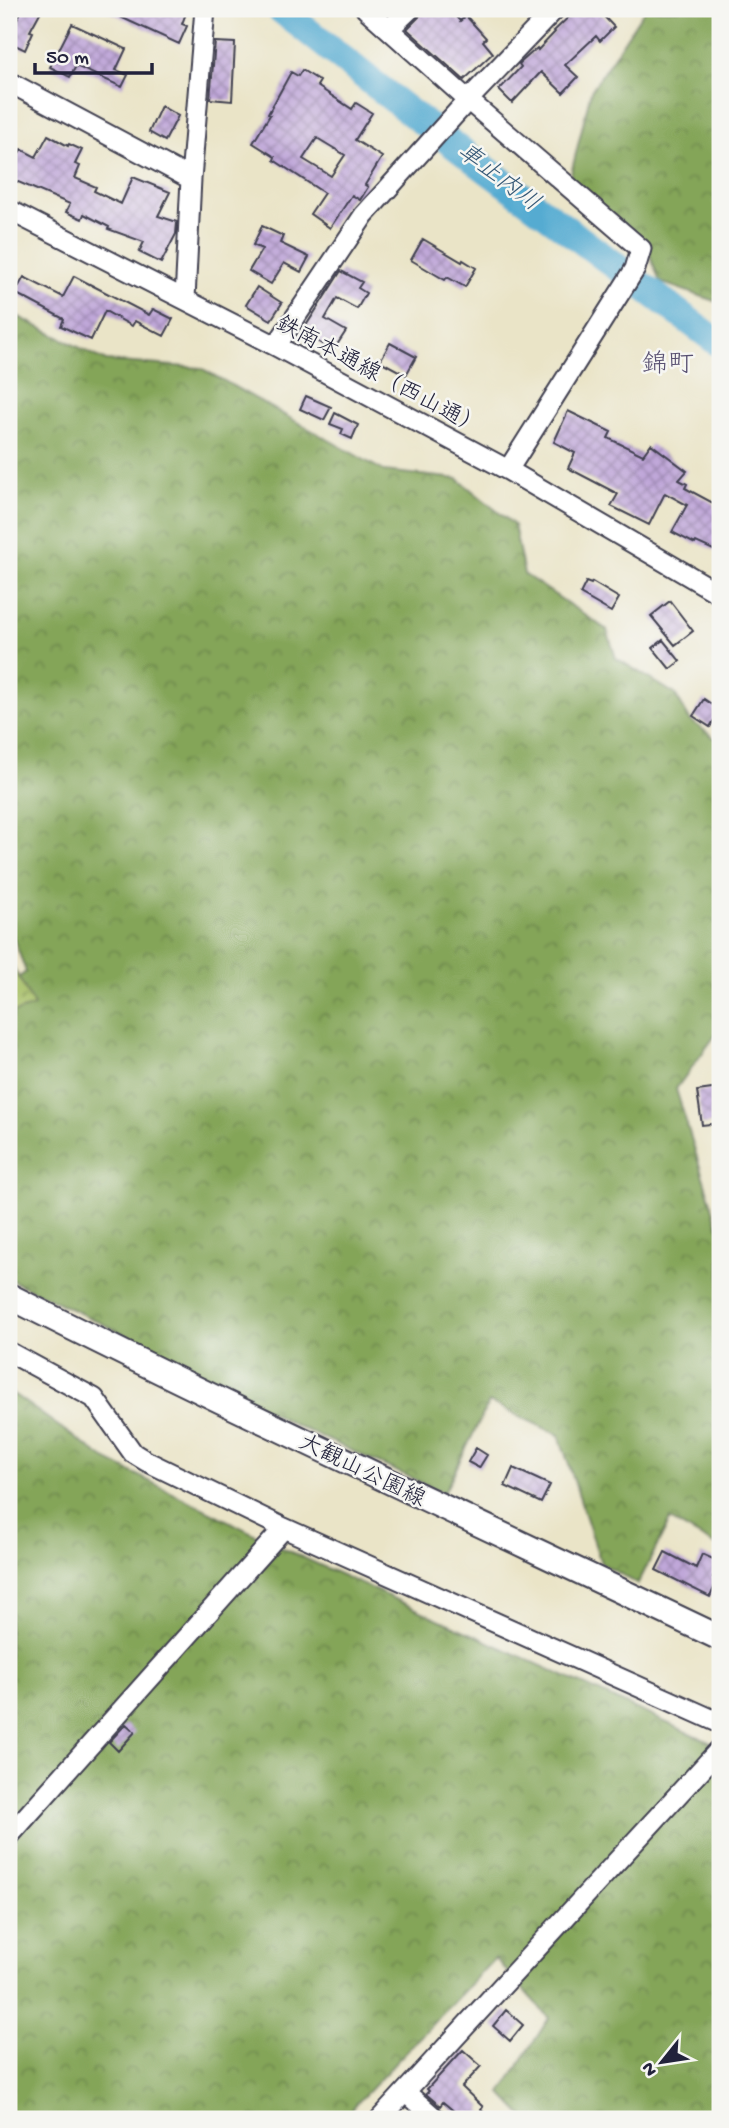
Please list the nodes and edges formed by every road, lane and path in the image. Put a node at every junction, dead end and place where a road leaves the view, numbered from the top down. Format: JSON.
{"nodes":[{"id":1,"x":205,"y":9,"type":"edge"},
{"id":2,"x":366,"y":9,"type":"edge"},
{"id":3,"x":410,"y":9,"type":"edge"},
{"id":4,"x":555,"y":9,"type":"edge"},
{"id":5,"x":389,"y":29,"type":"junction"},
{"id":6,"x":9,"y":82,"type":"edge"},
{"id":7,"x":468,"y":100,"type":"junction"},
{"id":8,"x":191,"y":179,"type":"junction"},
{"id":9,"x":9,"y":210,"type":"edge"},
{"id":10,"x":185,"y":299,"type":"junction"},
{"id":11,"x":276,"y":346,"type":"junction"},
{"id":12,"x":508,"y":470,"type":"junction"},
{"id":13,"x":720,"y":594,"type":"edge"},
{"id":14,"x":9,"y":1296,"type":"edge"},
{"id":15,"x":9,"y":1352,"type":"edge"},
{"id":16,"x":284,"y":1528,"type":"junction"},
{"id":17,"x":720,"y":1638,"type":"edge"},
{"id":18,"x":720,"y":1723,"type":"edge"},
{"id":19,"x":720,"y":1749,"type":"edge"},
{"id":20,"x":9,"y":1836,"type":"edge"},
{"id":21,"x":405,"y":2092,"type":"junction"},
{"id":22,"x":380,"y":2119,"type":"edge"},
{"id":23,"x":436,"y":2119,"type":"edge"}],
"edges":[{"from":1,"to":8,"type":"street"},
{"from":2,"to":5,"type":"street"},
{"from":3,"to":5,"type":"street"},
{"from":4,"to":7,"type":"street"},
{"from":5,"to":7,"type":"street"},
{"from":6,"to":8,"type":"street"},
{"from":7,"to":11,"type":"street"},
{"from":7,"to":12,"type":"street"},
{"from":8,"to":10,"type":"street"},
{"from":9,"to":10,"type":"street","name":"鉄南本通線（西山通）"},
{"from":10,"to":11,"type":"street","name":"鉄南本通線（西山通）"},
{"from":11,"to":12,"type":"street","name":"鉄南本通線（西山通）"},
{"from":12,"to":13,"type":"street","name":"鉄南本通線（西山通）"},
{"from":14,"to":17,"type":"main road","name":"大観山公園線"},
{"from":15,"to":16,"type":"street"},
{"from":16,"to":18,"type":"street"},
{"from":16,"to":20,"type":"street"},
{"from":19,"to":21,"type":"street"},
{"from":21,"to":22,"type":"street"},
{"from":21,"to":23,"type":"street"}]}
